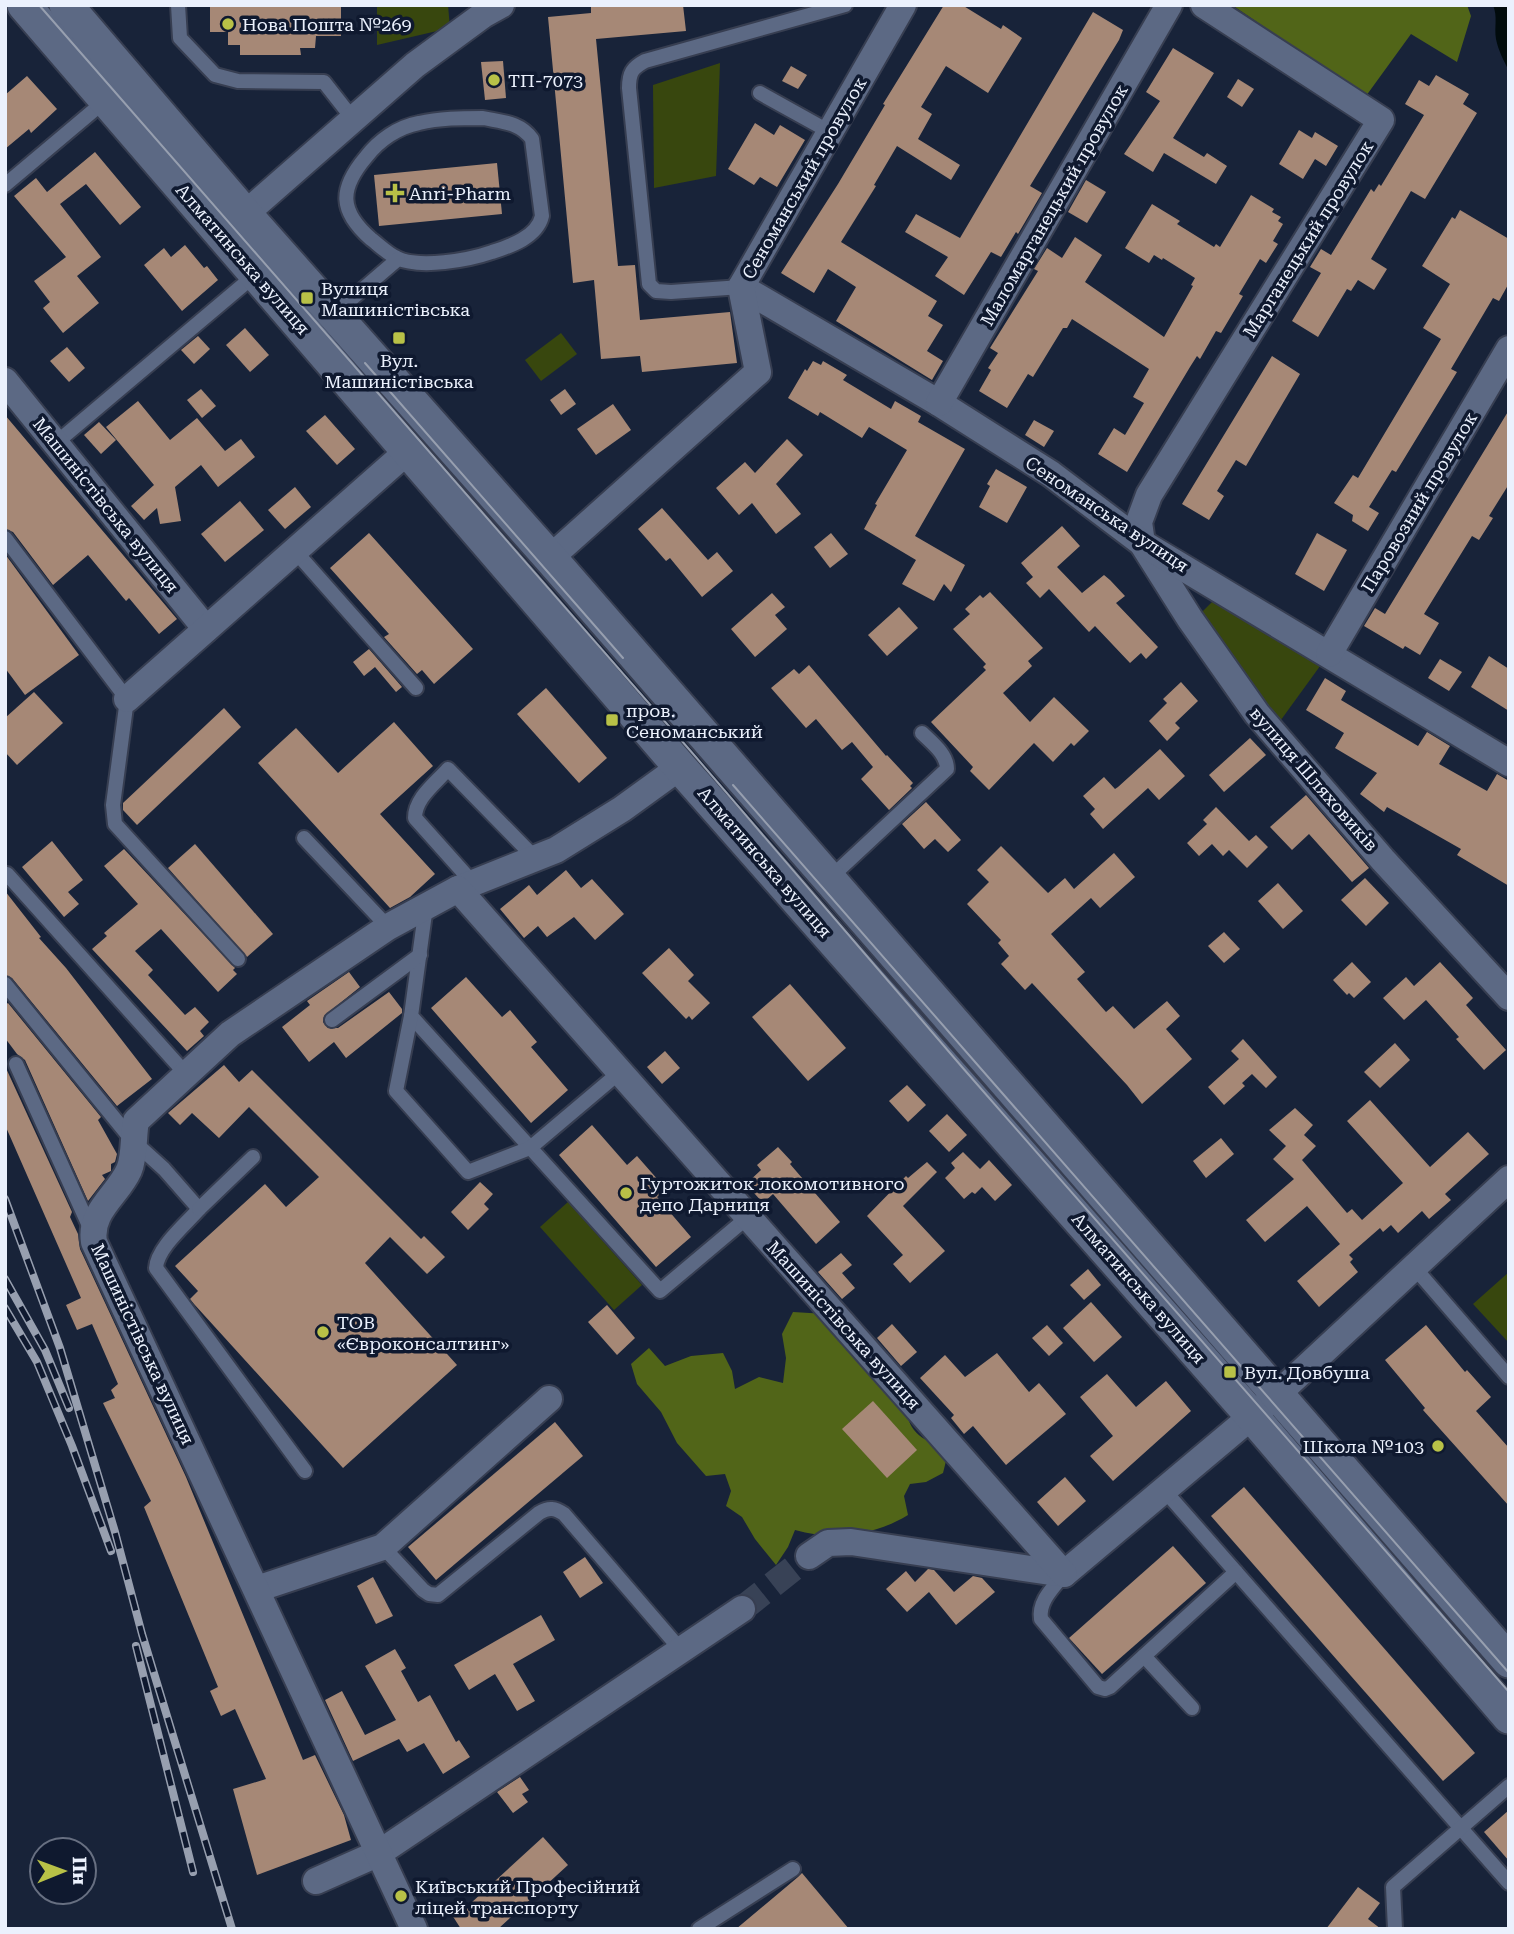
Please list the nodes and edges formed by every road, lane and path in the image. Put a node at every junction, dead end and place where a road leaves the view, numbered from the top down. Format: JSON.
{"nodes":[{"id":1,"x":24,"y":5,"type":"edge"},
{"id":2,"x":65,"y":5,"type":"edge"},
{"id":3,"x":178,"y":5,"type":"edge"},
{"id":4,"x":845,"y":5,"type":"edge"},
{"id":5,"x":903,"y":5,"type":"edge"},
{"id":6,"x":1169,"y":5,"type":"edge"},
{"id":7,"x":1204,"y":5,"type":"edge"},
{"id":8,"x":486,"y":9,"type":"edge"},
{"id":9,"x":760,"y":93,"type":"dead end"},
{"id":10,"x":106,"y":100,"type":"junction"},
{"id":11,"x":353,"y":119,"type":"junction"},
{"id":12,"x":830,"y":132,"type":"junction"},
{"id":13,"x":5,"y":185,"type":"edge"},
{"id":14,"x":245,"y":214,"type":"junction"},
{"id":15,"x":398,"y":259,"type":"junction"},
{"id":16,"x":256,"y":274,"type":"junction"},
{"id":17,"x":741,"y":287,"type":"junction"},
{"id":18,"x":334,"y":314,"type":"junction"},
{"id":19,"x":1509,"y":349,"type":"edge"},
{"id":20,"x":5,"y":381,"type":"edge"},
{"id":21,"x":939,"y":403,"type":"junction"},
{"id":22,"x":56,"y":443,"type":"junction"},
{"id":23,"x":408,"y":450,"type":"junction"},
{"id":24,"x":5,"y":538,"type":"edge"},
{"id":25,"x":1142,"y":543,"type":"junction"},
{"id":26,"x":295,"y":551,"type":"junction"},
{"id":27,"x":550,"y":558,"type":"junction"},
{"id":28,"x":206,"y":629,"type":"junction"},
{"id":29,"x":1329,"y":654,"type":"junction"},
{"id":30,"x":416,"y":688,"type":"dead end"},
{"id":31,"x":127,"y":699,"type":"junction"},
{"id":32,"x":922,"y":733,"type":"dead end"},
{"id":33,"x":1509,"y":762,"type":"edge"},
{"id":34,"x":680,"y":767,"type":"junction"},
{"id":35,"x":304,"y":838,"type":"dead end"},
{"id":36,"x":536,"y":858,"type":"junction"},
{"id":37,"x":7,"y":874,"type":"edge"},
{"id":38,"x":828,"y":880,"type":"junction"},
{"id":39,"x":465,"y":886,"type":"junction"},
{"id":40,"x":426,"y":906,"type":"junction"},
{"id":41,"x":388,"y":927,"type":"junction"},
{"id":42,"x":420,"y":955,"type":"junction"},
{"id":43,"x":238,"y":959,"type":"dead end"},
{"id":44,"x":5,"y":984,"type":"edge"},
{"id":45,"x":1509,"y":997,"type":"edge"},
{"id":46,"x":411,"y":1016,"type":"junction"},
{"id":47,"x":332,"y":1020,"type":"dead end"},
{"id":48,"x":16,"y":1064,"type":"dead end"},
{"id":49,"x":620,"y":1072,"type":"junction"},
{"id":50,"x":186,"y":1074,"type":"junction"},
{"id":51,"x":132,"y":1140,"type":"junction"},
{"id":52,"x":530,"y":1148,"type":"junction"},
{"id":53,"x":253,"y":1157,"type":"dead end"},
{"id":54,"x":1509,"y":1179,"type":"edge"},
{"id":55,"x":199,"y":1209,"type":"junction"},
{"id":56,"x":748,"y":1217,"type":"junction"},
{"id":57,"x":92,"y":1231,"type":"junction"},
{"id":58,"x":1413,"y":1266,"type":"junction"},
{"id":59,"x":1509,"y":1377,"type":"edge"},
{"id":60,"x":549,"y":1399,"type":"dead end"},
{"id":61,"x":1264,"y":1406,"type":"junction"},
{"id":62,"x":305,"y":1471,"type":"dead end"},
{"id":63,"x":1164,"y":1490,"type":"junction"},
{"id":64,"x":383,"y":1547,"type":"junction"},
{"id":65,"x":809,"y":1556,"type":"tunnel mouth"},
{"id":66,"x":1236,"y":1572,"type":"junction"},
{"id":67,"x":1064,"y":1574,"type":"junction"},
{"id":68,"x":257,"y":1589,"type":"junction"},
{"id":69,"x":742,"y":1609,"type":"tunnel mouth"},
{"id":70,"x":681,"y":1650,"type":"junction"},
{"id":71,"x":1144,"y":1656,"type":"junction"},
{"id":72,"x":1509,"y":1661,"type":"edge"},
{"id":73,"x":1192,"y":1709,"type":"dead end"},
{"id":74,"x":1509,"y":1717,"type":"edge"},
{"id":75,"x":1509,"y":1786,"type":"edge"},
{"id":76,"x":1462,"y":1828,"type":"junction"},
{"id":77,"x":379,"y":1853,"type":"junction"},
{"id":78,"x":793,"y":1869,"type":"dead end"},
{"id":79,"x":316,"y":1881,"type":"dead end"},
{"id":80,"x":1509,"y":1883,"type":"edge"},
{"id":81,"x":414,"y":1929,"type":"edge"},
{"id":82,"x":699,"y":1929,"type":"edge"},
{"id":83,"x":1395,"y":1929,"type":"edge"}],
"edges":[{"from":1,"to":10,"type":"street","name":"Алматинська вулиця"},
{"from":2,"to":14,"type":"street","name":"Алматинська вулиця"},
{"from":3,"to":11,"type":"lane"},
{"from":4,"to":17,"type":"lane"},
{"from":5,"to":12,"type":"street","name":"Сеноманський провулок"},
{"from":6,"to":21,"type":"street","name":"Маломарганецький провулок"},
{"from":7,"to":25,"type":"street","name":"Марганецький провулок"},
{"from":8,"to":11,"type":"street"},
{"from":9,"to":12,"type":"lane"},
{"from":10,"to":13,"type":"lane"},
{"from":10,"to":16,"type":"street","name":"Алматинська вулиця"},
{"from":11,"to":14,"type":"street"},
{"from":12,"to":17,"type":"street","name":"Сеноманський провулок"},
{"from":14,"to":18,"type":"street","name":"Алматинська вулиця"},
{"from":15,"to":15,"type":"lane"},
{"from":15,"to":18,"type":"lane"},
{"from":16,"to":22,"type":"lane"},
{"from":16,"to":23,"type":"street","name":"Алматинська вулиця"},
{"from":17,"to":21,"type":"street","name":"Сеноманська вулиця"},
{"from":17,"to":27,"type":"street","name":"Сеноманський провулок"},
{"from":18,"to":27,"type":"street","name":"Алматинська вулиця"},
{"from":19,"to":29,"type":"street","name":"Паровозний провулок"},
{"from":20,"to":22,"type":"street","name":"Машиністівська вулиця"},
{"from":21,"to":25,"type":"street","name":"Сеноманська вулиця"},
{"from":22,"to":28,"type":"street","name":"Машиністівська вулиця"},
{"from":23,"to":26,"type":"street"},
{"from":23,"to":34,"type":"street","name":"Алматинська вулиця"},
{"from":24,"to":31,"type":"lane"},
{"from":25,"to":29,"type":"street","name":"Сеноманська вулиця"},
{"from":25,"to":45,"type":"street","name":"вулиця Шляховиків"},
{"from":26,"to":28,"type":"street"},
{"from":26,"to":30,"type":"lane"},
{"from":27,"to":38,"type":"street","name":"Алматинська вулиця"},
{"from":28,"to":31,"type":"street"},
{"from":29,"to":33,"type":"street","name":"Сеноманська вулиця"},
{"from":31,"to":43,"type":"lane"},
{"from":32,"to":38,"type":"lane"},
{"from":34,"to":36,"type":"street","name":"Машиністівська вулиця"},
{"from":34,"to":61,"type":"street","name":"Алматинська вулиця"},
{"from":35,"to":41,"type":"lane"},
{"from":36,"to":39,"type":"street","name":"Машиністівська вулиця"},
{"from":36,"to":39,"type":"lane"},
{"from":37,"to":50,"type":"lane"},
{"from":38,"to":61,"type":"street","name":"Алматинська вулиця"},
{"from":39,"to":40,"type":"street","name":"Машиністівська вулиця"},
{"from":39,"to":49,"type":"street","name":"Машиністівська вулиця"},
{"from":40,"to":41,"type":"street","name":"Машиністівська вулиця"},
{"from":40,"to":42,"type":"lane"},
{"from":41,"to":50,"type":"street","name":"Машиністівська вулиця"},
{"from":42,"to":46,"type":"lane"},
{"from":42,"to":47,"type":"lane"},
{"from":44,"to":51,"type":"lane"},
{"from":46,"to":52,"type":"lane"},
{"from":46,"to":52,"type":"lane"},
{"from":48,"to":57,"type":"lane"},
{"from":49,"to":52,"type":"lane"},
{"from":49,"to":56,"type":"street","name":"Машиністівська вулиця"},
{"from":50,"to":51,"type":"street","name":"Машиністівська вулиця"},
{"from":51,"to":55,"type":"lane"},
{"from":51,"to":57,"type":"street","name":"Машиністівська вулиця"},
{"from":52,"to":56,"type":"lane"},
{"from":53,"to":55,"type":"lane"},
{"from":54,"to":58,"type":"street"},
{"from":55,"to":62,"type":"lane"},
{"from":56,"to":67,"type":"street","name":"Машиністівська вулиця"},
{"from":57,"to":68,"type":"street","name":"Машиністівська вулиця"},
{"from":58,"to":59,"type":"lane"},
{"from":58,"to":61,"type":"street"},
{"from":60,"to":64,"type":"street"},
{"from":61,"to":63,"type":"street"},
{"from":61,"to":72,"type":"street","name":"Алматинська вулиця"},
{"from":61,"to":74,"type":"street","name":"Алматинська вулиця"},
{"from":63,"to":66,"type":"lane"},
{"from":63,"to":67,"type":"street"},
{"from":64,"to":68,"type":"street"},
{"from":64,"to":70,"type":"lane"},
{"from":65,"to":67,"type":"street"},
{"from":66,"to":71,"type":"lane"},
{"from":66,"to":76,"type":"lane"},
{"from":67,"to":71,"type":"lane"},
{"from":68,"to":77,"type":"street","name":"Машиністівська вулиця"},
{"from":69,"to":70,"type":"street"},
{"from":70,"to":77,"type":"street"},
{"from":71,"to":73,"type":"lane"},
{"from":75,"to":76,"type":"lane"},
{"from":76,"to":80,"type":"lane"},
{"from":76,"to":83,"type":"lane"},
{"from":77,"to":79,"type":"street"},
{"from":77,"to":81,"type":"street","name":"Машиністівська вулиця"},
{"from":78,"to":82,"type":"lane"}]}
